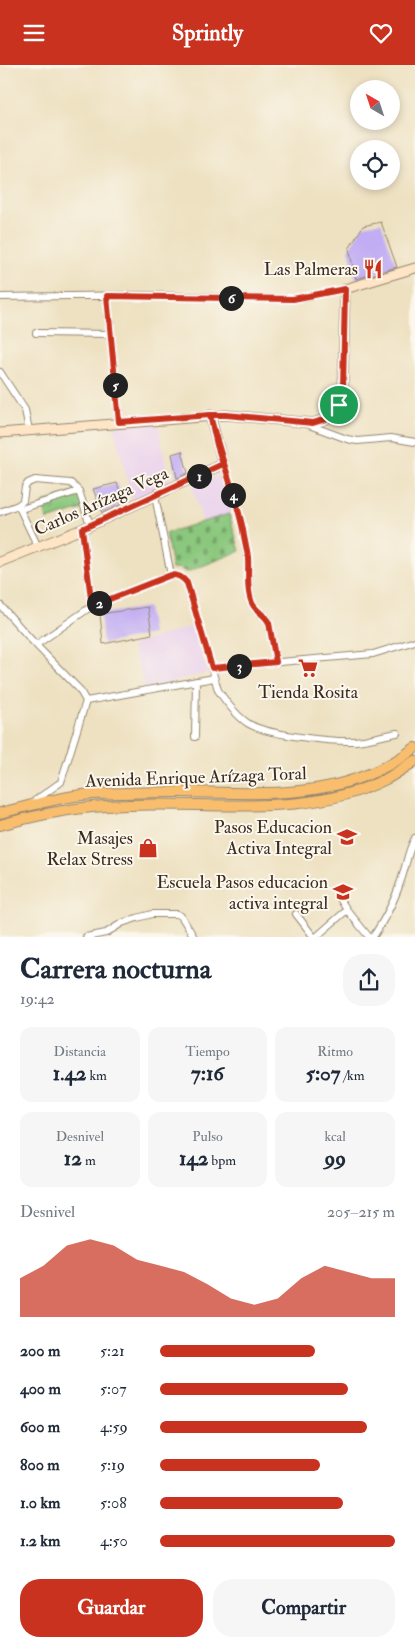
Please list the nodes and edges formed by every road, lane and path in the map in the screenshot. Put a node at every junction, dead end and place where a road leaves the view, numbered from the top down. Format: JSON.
{"nodes":[{"id":1,"x":415,"y":268,"type":"edge"},
{"id":2,"x":345,"y":289,"type":"junction"},
{"id":3,"x":107,"y":296,"type":"junction"},
{"id":4,"x":0,"y":297,"type":"edge"},
{"id":5,"x":36,"y":333,"type":"dead end"},
{"id":6,"x":110,"y":334,"type":"junction"},
{"id":7,"x":0,"y":372,"type":"edge"},
{"id":8,"x":210,"y":415,"type":"junction"},
{"id":9,"x":119,"y":422,"type":"junction"},
{"id":10,"x":306,"y":423,"type":"junction"},
{"id":11,"x":29,"y":430,"type":"junction"},
{"id":12,"x":0,"y":433,"type":"edge"},
{"id":13,"x":415,"y":442,"type":"edge"},
{"id":14,"x":223,"y":464,"type":"junction"},
{"id":15,"x":80,"y":491,"type":"junction"},
{"id":16,"x":155,"y":496,"type":"junction"},
{"id":17,"x":19,"y":507,"type":"junction"},
{"id":18,"x":0,"y":512,"type":"edge"},
{"id":19,"x":86,"y":527,"type":"junction"},
{"id":20,"x":38,"y":547,"type":"junction"},
{"id":21,"x":0,"y":562,"type":"edge"},
{"id":22,"x":171,"y":575,"type":"junction"},
{"id":23,"x":0,"y":605,"type":"edge"},
{"id":24,"x":92,"y":606,"type":"junction"},
{"id":25,"x":415,"y":641,"type":"edge"},
{"id":26,"x":36,"y":645,"type":"junction"},
{"id":27,"x":276,"y":662,"type":"junction"},
{"id":28,"x":212,"y":668,"type":"junction"},
{"id":29,"x":214,"y":678,"type":"junction"},
{"id":30,"x":196,"y":681,"type":"junction"},
{"id":31,"x":86,"y":701,"type":"junction"},
{"id":32,"x":397,"y":733,"type":"dead end"},
{"id":33,"x":195,"y":737,"type":"dead end"},
{"id":34,"x":415,"y":748,"type":"edge"},
{"id":35,"x":415,"y":761,"type":"edge"},
{"id":36,"x":26,"y":807,"type":"junction"},
{"id":37,"x":0,"y":813,"type":"edge"},
{"id":38,"x":0,"y":825,"type":"edge"},
{"id":39,"x":415,"y":838,"type":"edge"},
{"id":40,"x":336,"y":894,"type":"dead end"},
{"id":41,"x":347,"y":910,"type":"junction"},
{"id":42,"x":296,"y":913,"type":"dead end"},
{"id":43,"x":86,"y":937,"type":"edge"},
{"id":44,"x":194,"y":937,"type":"edge"},
{"id":45,"x":369,"y":937,"type":"edge"},
{"id":46,"x":373,"y":937,"type":"edge"}],
"edges":[{"from":1,"to":2,"type":"street"},
{"from":2,"to":3,"type":"street"},
{"from":2,"to":10,"type":"street"},
{"from":3,"to":4,"type":"street"},
{"from":3,"to":6,"type":"street"},
{"from":5,"to":6,"type":"street"},
{"from":6,"to":9,"type":"street"},
{"from":7,"to":11,"type":"street"},
{"from":8,"to":9,"type":"street"},
{"from":8,"to":10,"type":"street"},
{"from":8,"to":14,"type":"street"},
{"from":9,"to":11,"type":"street"},
{"from":10,"to":13,"type":"street"},
{"from":11,"to":12,"type":"street"},
{"from":14,"to":16,"type":"street","name":"Carlos Arízaga Vega"},
{"from":14,"to":27,"type":"street"},
{"from":15,"to":17,"type":"street"},
{"from":15,"to":17,"type":"street"},
{"from":15,"to":19,"type":"street"},
{"from":16,"to":19,"type":"street","name":"Carlos Arízaga Vega"},
{"from":16,"to":22,"type":"street"},
{"from":17,"to":18,"type":"street"},
{"from":17,"to":20,"type":"street"},
{"from":19,"to":20,"type":"street","name":"Carlos Arízaga Vega"},
{"from":19,"to":24,"type":"street"},
{"from":20,"to":21,"type":"street","name":"Carlos Arízaga Vega"},
{"from":22,"to":24,"type":"street"},
{"from":22,"to":28,"type":"street"},
{"from":23,"to":26,"type":"street"},
{"from":24,"to":26,"type":"street"},
{"from":25,"to":27,"type":"street"},
{"from":26,"to":31,"type":"street"},
{"from":27,"to":28,"type":"street"},
{"from":28,"to":29,"type":"street"},
{"from":29,"to":30,"type":"street"},
{"from":29,"to":32,"type":"street"},
{"from":30,"to":31,"type":"street"},
{"from":30,"to":33,"type":"street"},
{"from":31,"to":36,"type":"street"},
{"from":34,"to":36,"type":"main road","name":"Avenida Enrique Arízaga Toral"},
{"from":35,"to":38,"type":"main road","name":"Avenida Enrique Arízaga Toral"},
{"from":36,"to":37,"type":"main road","name":"Avenida Enrique Arízaga Toral"},
{"from":39,"to":46,"type":"street"},
{"from":40,"to":41,"type":"street"},
{"from":41,"to":42,"type":"street"},
{"from":41,"to":45,"type":"street"},
{"from":43,"to":44,"type":"street"}]}
